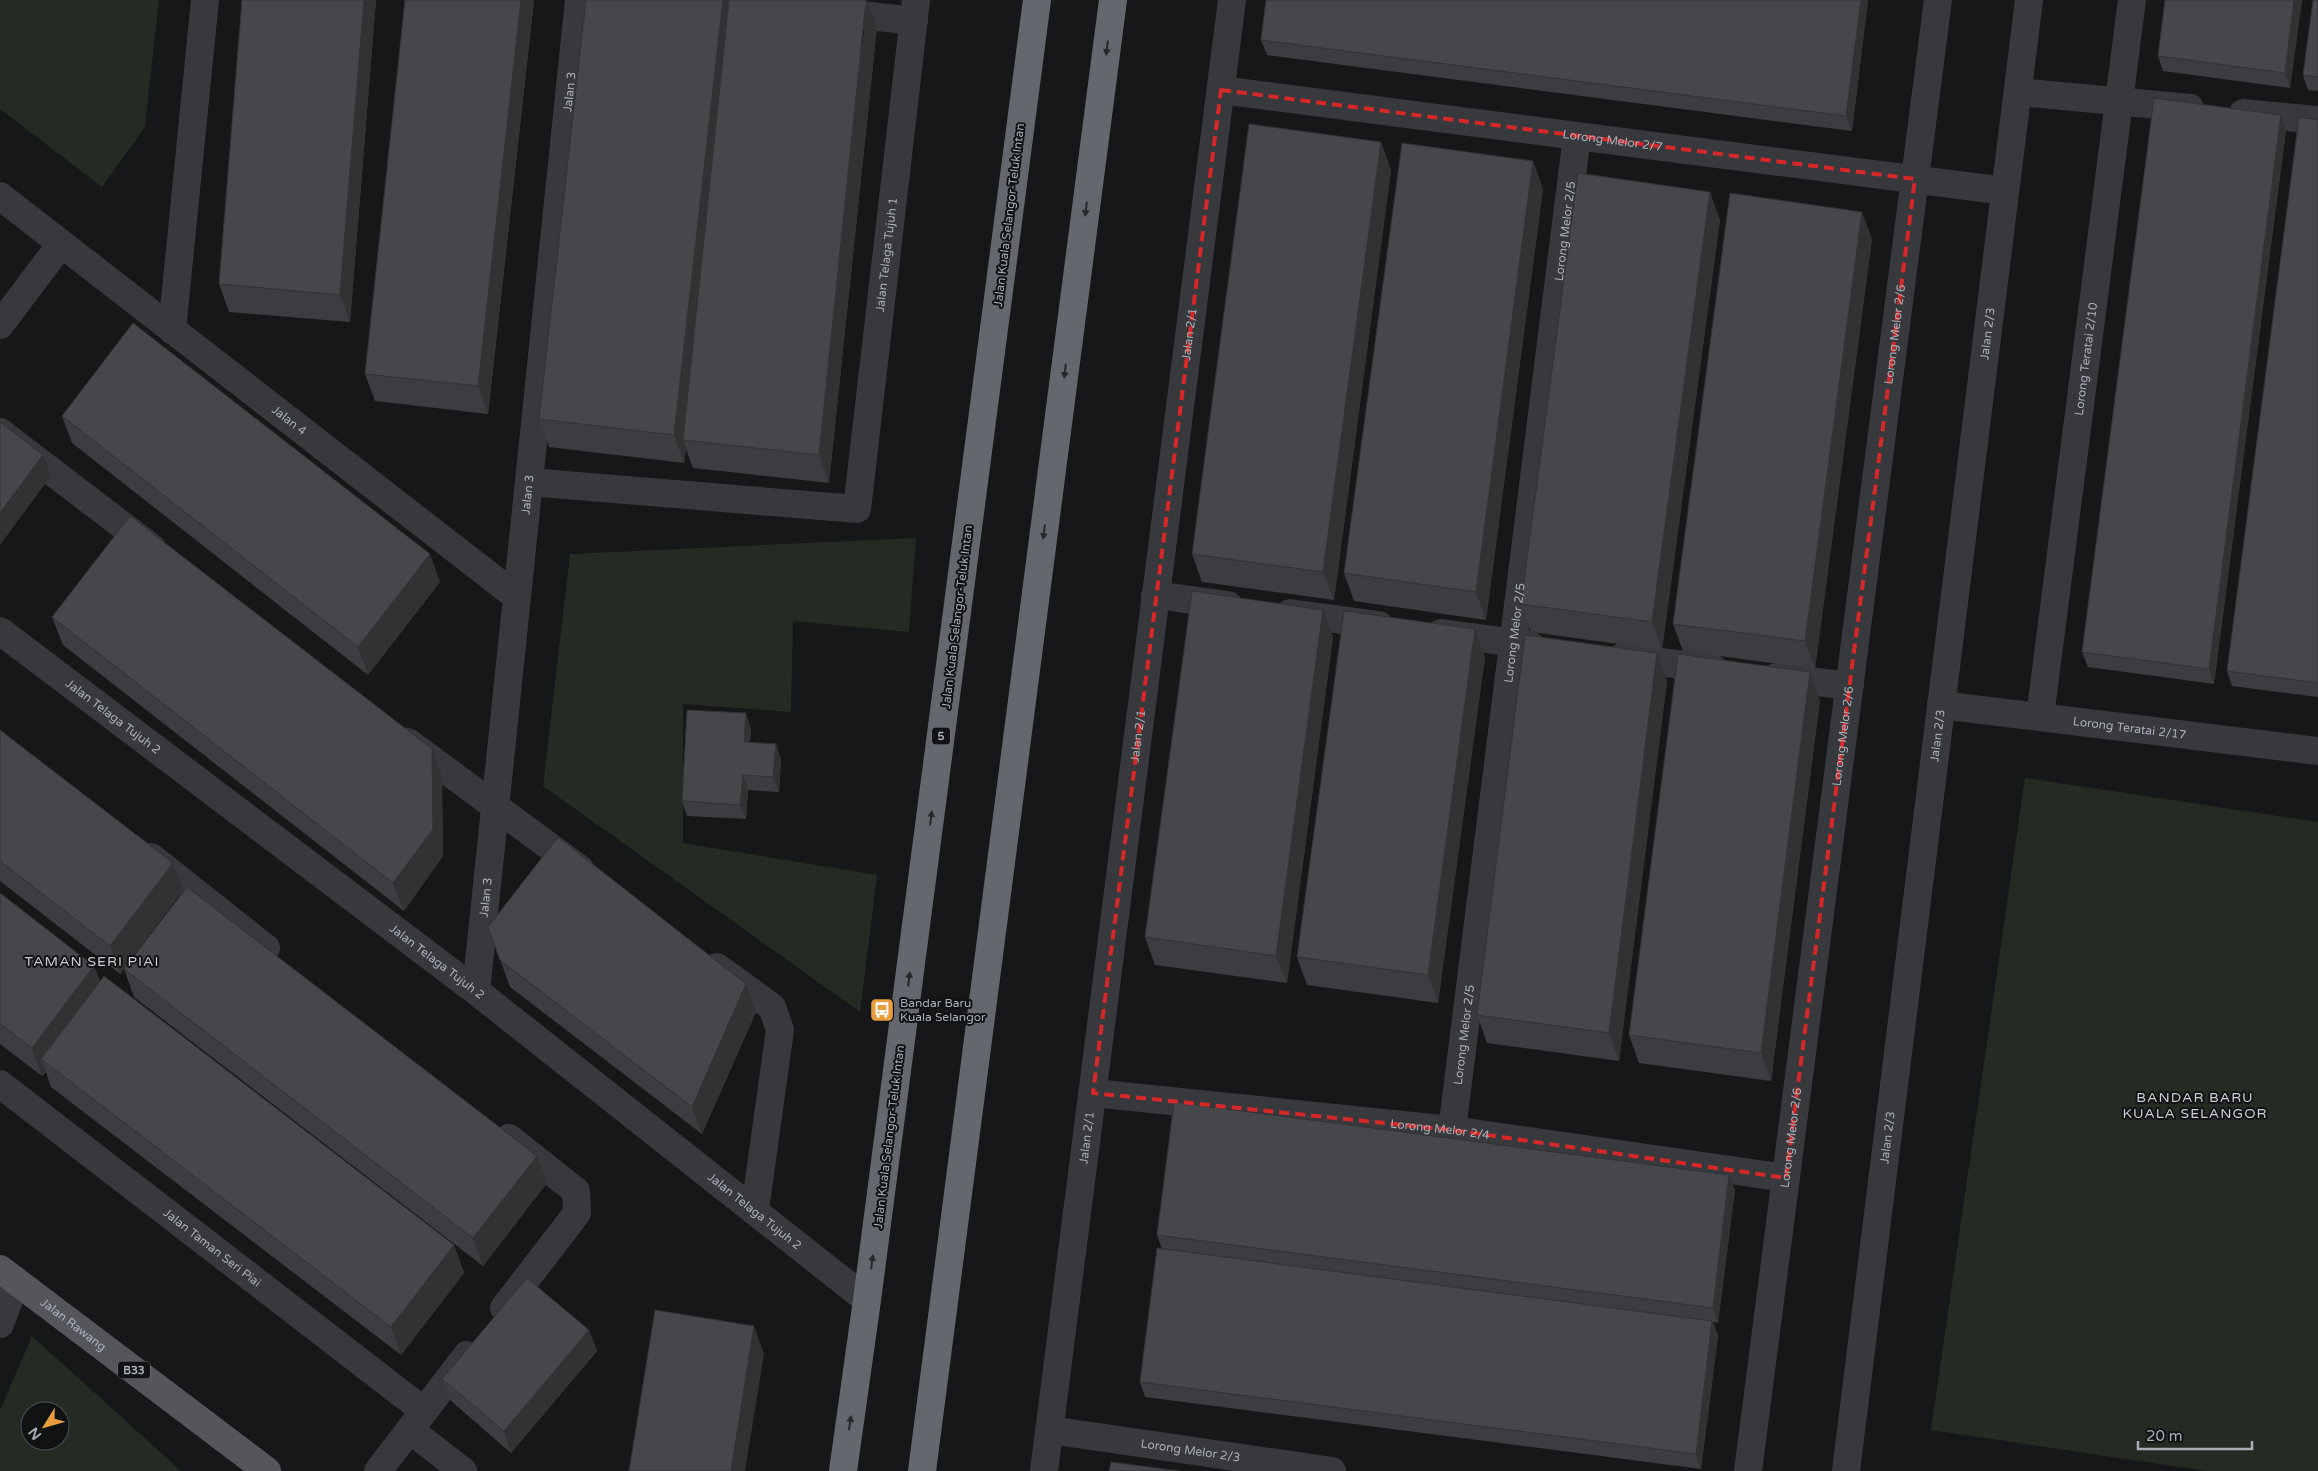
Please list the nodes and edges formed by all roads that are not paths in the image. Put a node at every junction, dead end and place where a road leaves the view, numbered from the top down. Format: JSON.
{"nodes":[{"id":1,"x":205,"y":0,"type":"edge"},
{"id":2,"x":579,"y":0,"type":"edge"},
{"id":3,"x":1037,"y":0,"type":"edge"},
{"id":4,"x":1113,"y":0,"type":"edge"},
{"id":5,"x":1232,"y":0,"type":"edge"},
{"id":6,"x":1938,"y":0,"type":"edge"},
{"id":7,"x":2029,"y":0,"type":"edge"},
{"id":8,"x":2132,"y":0,"type":"edge"},
{"id":9,"x":807,"y":9,"type":"edge"},
{"id":10,"x":915,"y":11,"type":"edge"},
{"id":11,"x":1221,"y":90,"type":"junction"},
{"id":12,"x":2018,"y":92,"type":"junction"},
{"id":13,"x":2119,"y":102,"type":"junction"},
{"id":14,"x":2318,"y":120,"type":"edge"},
{"id":15,"x":1577,"y":136,"type":"junction"},
{"id":16,"x":1915,"y":179,"type":"junction"},
{"id":17,"x":2005,"y":191,"type":"junction"},
{"id":18,"x":0,"y":196,"type":"edge"},
{"id":19,"x":61,"y":244,"type":"junction"},
{"id":20,"x":0,"y":325,"type":"edge"},
{"id":21,"x":172,"y":330,"type":"junction"},
{"id":22,"x":0,"y":432,"type":"edge"},
{"id":23,"x":529,"y":482,"type":"junction"},
{"id":24,"x":173,"y":564,"type":"edge"},
{"id":25,"x":1155,"y":595,"type":"junction"},
{"id":26,"x":517,"y":597,"type":"junction"},
{"id":27,"x":0,"y":631,"type":"edge"},
{"id":28,"x":1512,"y":642,"type":"junction"},
{"id":29,"x":1551,"y":647,"type":"edge"},
{"id":30,"x":1599,"y":654,"type":"edge"},
{"id":31,"x":1850,"y":686,"type":"junction"},
{"id":32,"x":1941,"y":705,"type":"junction"},
{"id":33,"x":2040,"y":717,"type":"junction"},
{"id":34,"x":385,"y":725,"type":"edge"},
{"id":35,"x":2318,"y":751,"type":"edge"},
{"id":36,"x":495,"y":808,"type":"junction"},
{"id":37,"x":132,"y":843,"type":"edge"},
{"id":38,"x":598,"y":882,"type":"edge"},
{"id":39,"x":693,"y":950,"type":"edge"},
{"id":40,"x":288,"y":965,"type":"edge"},
{"id":41,"x":476,"y":991,"type":"junction"},
{"id":42,"x":0,"y":1084,"type":"edge"},
{"id":43,"x":1093,"y":1093,"type":"junction"},
{"id":44,"x":490,"y":1124,"type":"edge"},
{"id":45,"x":1452,"y":1130,"type":"junction"},
{"id":46,"x":1786,"y":1178,"type":"junction"},
{"id":47,"x":755,"y":1209,"type":"junction"},
{"id":48,"x":8,"y":1275,"type":"edge"},
{"id":49,"x":867,"y":1300,"type":"junction"},
{"id":50,"x":0,"y":1324,"type":"edge"},
{"id":51,"x":417,"y":1421,"type":"junction"},
{"id":52,"x":1050,"y":1430,"type":"junction"},
{"id":53,"x":267,"y":1471,"type":"edge"},
{"id":54,"x":378,"y":1471,"type":"edge"},
{"id":55,"x":463,"y":1471,"type":"edge"},
{"id":56,"x":842,"y":1471,"type":"edge"},
{"id":57,"x":922,"y":1471,"type":"edge"},
{"id":58,"x":1044,"y":1471,"type":"edge"},
{"id":59,"x":1332,"y":1471,"type":"edge"},
{"id":60,"x":1748,"y":1471,"type":"edge"},
{"id":61,"x":1846,"y":1471,"type":"edge"}],
"edges":[{"from":1,"to":21,"type":"street"},
{"from":2,"to":23,"type":"street","name":"Jalan 3"},
{"from":49,"to":3,"type":"highway","name":"Jalan Kuala Selangor-Teluk Intan","number":"5","one_way":true},
{"from":4,"to":57,"type":"highway","one_way":true},
{"from":5,"to":11,"type":"street","name":"Jalan 2/1"},
{"from":6,"to":16,"type":"street","name":"Lorong Melor 2/6"},
{"from":7,"to":12,"type":"street","name":"Jalan 2/3"},
{"from":8,"to":13,"type":"street","name":"Lorong Teratai 2/10"},
{"from":9,"to":10,"type":"street"},
{"from":10,"to":23,"type":"street","name":"Jalan Telaga Tujuh 1"},
{"from":11,"to":15,"type":"street","name":"Lorong Melor 2/7"},
{"from":11,"to":25,"type":"street","name":"Jalan 2/1"},
{"from":12,"to":13,"type":"street"},
{"from":12,"to":17,"type":"street","name":"Jalan 2/3"},
{"from":13,"to":14,"type":"street"},
{"from":13,"to":33,"type":"street","name":"Lorong Teratai 2/10"},
{"from":15,"to":16,"type":"street","name":"Lorong Melor 2/7"},
{"from":15,"to":28,"type":"street","name":"Lorong Melor 2/5"},
{"from":16,"to":17,"type":"street","name":"Lorong Melor 2/7"},
{"from":16,"to":31,"type":"street","name":"Lorong Melor 2/6"},
{"from":17,"to":32,"type":"street","name":"Jalan 2/3"},
{"from":18,"to":19,"type":"street","name":"Jalan 4"},
{"from":19,"to":20,"type":"street"},
{"from":19,"to":21,"type":"street","name":"Jalan 4"},
{"from":21,"to":26,"type":"street","name":"Jalan 4"},
{"from":22,"to":24,"type":"street"},
{"from":23,"to":26,"type":"street","name":"Jalan 3"},
{"from":25,"to":28,"type":"street"},
{"from":25,"to":43,"type":"street","name":"Jalan 2/1"},
{"from":26,"to":36,"type":"street","name":"Jalan 3"},
{"from":27,"to":41,"type":"street","name":"Jalan Telaga Tujuh 2"},
{"from":28,"to":29,"type":"street"},
{"from":28,"to":45,"type":"street","name":"Lorong Melor 2/5"},
{"from":30,"to":31,"type":"street"},
{"from":31,"to":46,"type":"street","name":"Lorong Melor 2/6"},
{"from":32,"to":33,"type":"street","name":"Lorong Teratai 2/17"},
{"from":32,"to":61,"type":"street","name":"Jalan 2/3"},
{"from":33,"to":35,"type":"street","name":"Lorong Teratai 2/17"},
{"from":34,"to":36,"type":"street"},
{"from":36,"to":38,"type":"street"},
{"from":36,"to":41,"type":"street","name":"Jalan 3"},
{"from":37,"to":40,"type":"street"},
{"from":39,"to":47,"type":"street"},
{"from":41,"to":47,"type":"street","name":"Jalan Telaga Tujuh 2"},
{"from":42,"to":51,"type":"street","name":"Jalan Taman Seri Piai"},
{"from":43,"to":45,"type":"street","name":"Lorong Melor 2/4"},
{"from":43,"to":52,"type":"street","name":"Jalan 2/1"},
{"from":44,"to":51,"type":"street"},
{"from":45,"to":46,"type":"street","name":"Lorong Melor 2/4"},
{"from":46,"to":60,"type":"street","name":"Lorong Melor 2/6"},
{"from":47,"to":49,"type":"street","name":"Jalan Telaga Tujuh 2"},
{"from":48,"to":50,"type":"street"},
{"from":48,"to":53,"type":"main road","name":"Jalan Rawang","number":"B33"},
{"from":56,"to":49,"type":"highway","name":"Jalan Kuala Selangor-Teluk Intan","number":"5","one_way":true},
{"from":51,"to":54,"type":"street"},
{"from":51,"to":55,"type":"street","name":"Jalan Taman Seri Piai"},
{"from":52,"to":58,"type":"street","name":"Jalan 2/1"},
{"from":52,"to":59,"type":"street","name":"Lorong Melor 2/3"}]}
